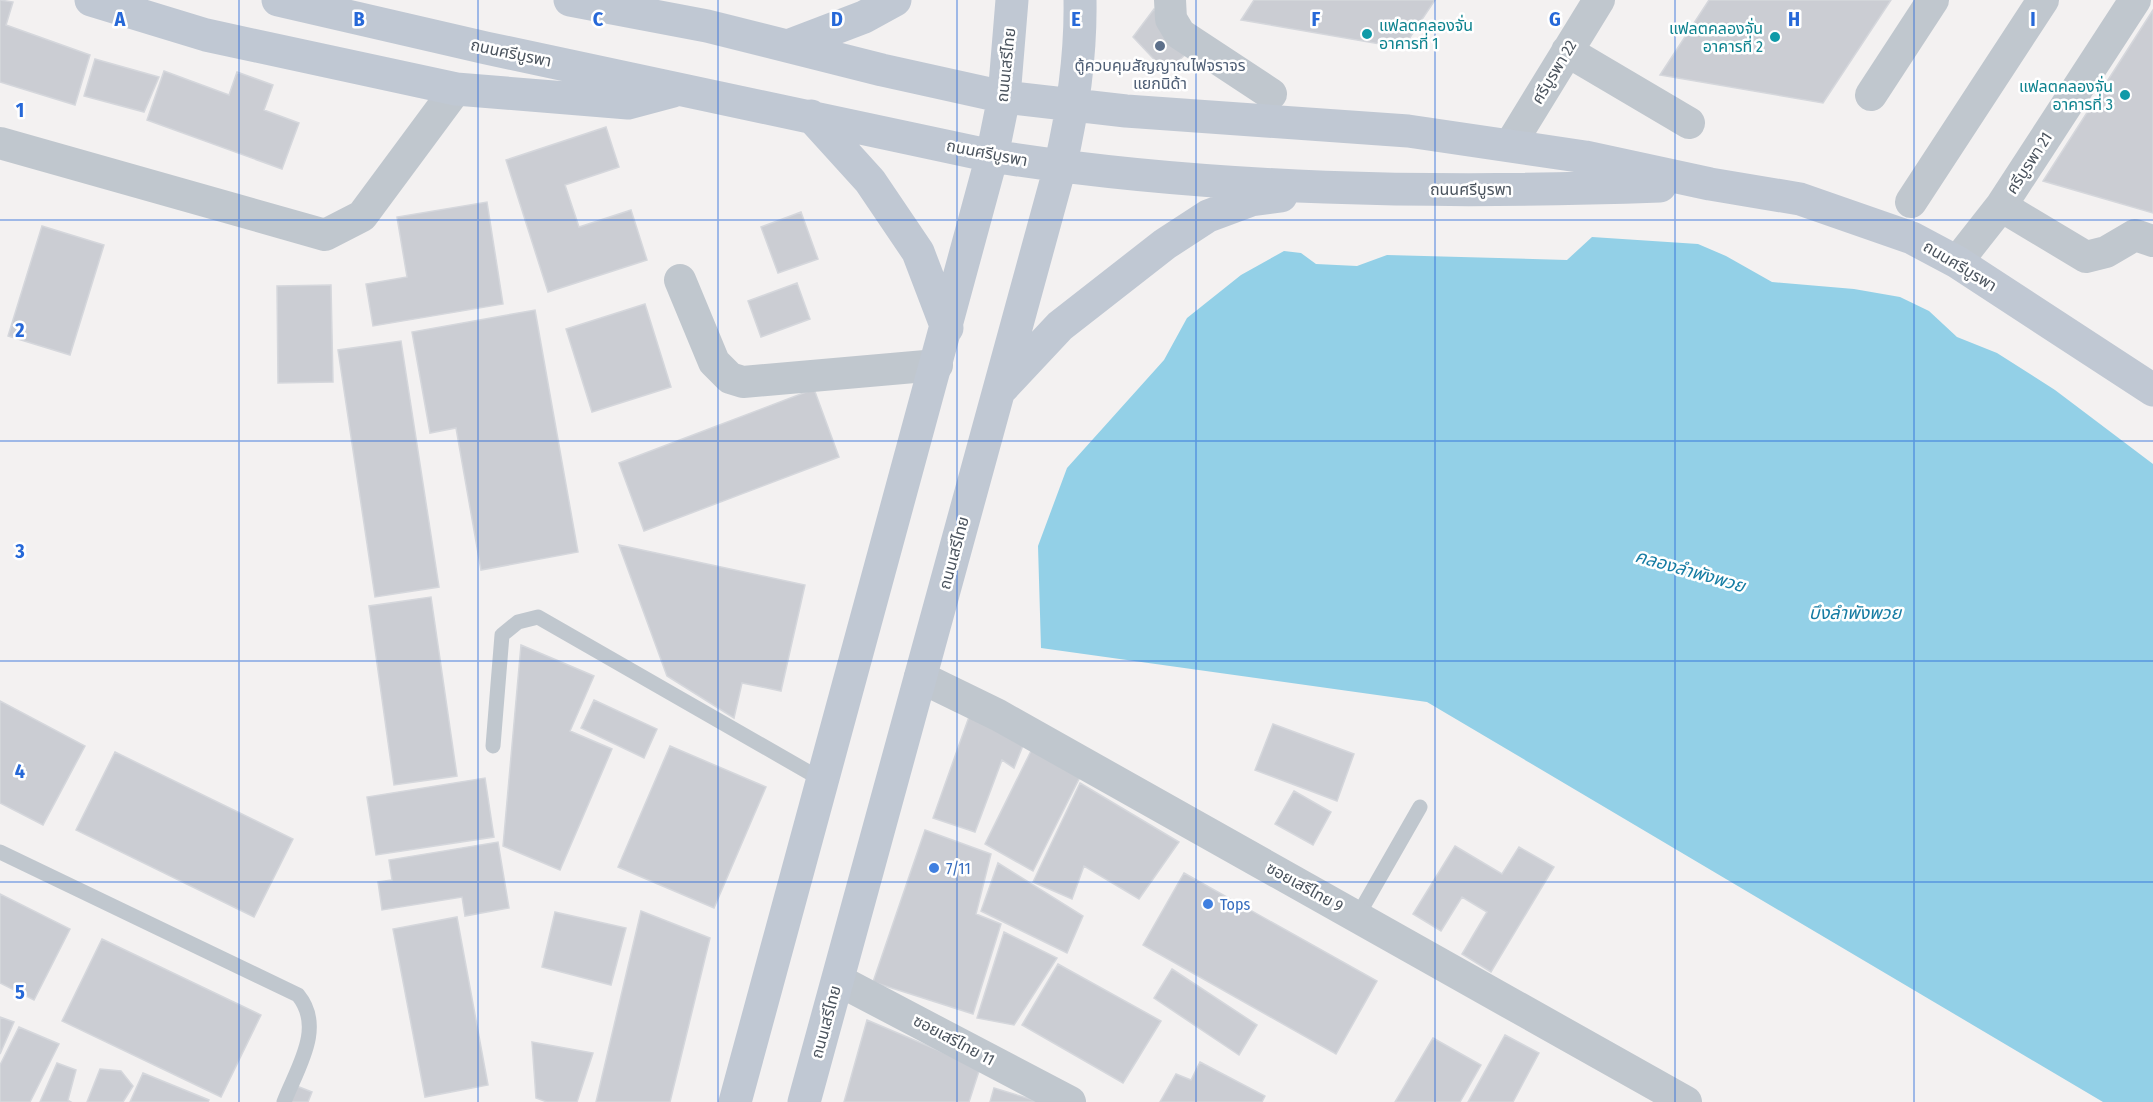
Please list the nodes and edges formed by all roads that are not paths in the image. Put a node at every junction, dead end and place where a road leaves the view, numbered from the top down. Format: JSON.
{"nodes":[{"id":1,"x":91,"y":0,"type":"edge"},
{"id":2,"x":278,"y":0,"type":"edge"},
{"id":3,"x":570,"y":0,"type":"edge"},
{"id":4,"x":666,"y":0,"type":"edge"},
{"id":5,"x":895,"y":0,"type":"edge"},
{"id":6,"x":1012,"y":0,"type":"edge"},
{"id":7,"x":1080,"y":0,"type":"edge"},
{"id":8,"x":1170,"y":0,"type":"edge"},
{"id":9,"x":1599,"y":0,"type":"edge"},
{"id":10,"x":1933,"y":0,"type":"edge"},
{"id":11,"x":2043,"y":0,"type":"edge"},
{"id":12,"x":2135,"y":0,"type":"edge"},
{"id":13,"x":707,"y":26,"type":"junction"},
{"id":14,"x":788,"y":46,"type":"junction"},
{"id":15,"x":1568,"y":51,"type":"junction"},
{"id":16,"x":456,"y":89,"type":"junction"},
{"id":17,"x":680,"y":89,"type":"junction"},
{"id":18,"x":1271,"y":94,"type":"dead end"},
{"id":19,"x":1871,"y":95,"type":"dead end"},
{"id":20,"x":1004,"y":97,"type":"junction"},
{"id":21,"x":1074,"y":107,"type":"junction"},
{"id":22,"x":811,"y":116,"type":"junction"},
{"id":23,"x":1689,"y":123,"type":"dead end"},
{"id":24,"x":0,"y":143,"type":"edge"},
{"id":25,"x":1510,"y":145,"type":"junction"},
{"id":26,"x":992,"y":156,"type":"junction"},
{"id":27,"x":1060,"y":167,"type":"junction"},
{"id":28,"x":1710,"y":184,"type":"junction"},
{"id":29,"x":1347,"y":188,"type":"junction"},
{"id":30,"x":1911,"y":202,"type":"dead end"},
{"id":31,"x":2001,"y":206,"type":"junction"},
{"id":32,"x":2153,"y":241,"type":"edge"},
{"id":33,"x":1957,"y":262,"type":"junction"},
{"id":34,"x":680,"y":280,"type":"dead end"},
{"id":35,"x":947,"y":328,"type":"junction"},
{"id":36,"x":937,"y":365,"type":"junction"},
{"id":37,"x":2153,"y":390,"type":"edge"},
{"id":38,"x":998,"y":393,"type":"junction"},
{"id":39,"x":920,"y":677,"type":"junction"},
{"id":40,"x":493,"y":746,"type":"dead end"},
{"id":41,"x":824,"y":781,"type":"junction"},
{"id":42,"x":1420,"y":807,"type":"dead end"},
{"id":43,"x":0,"y":852,"type":"edge"},
{"id":44,"x":1357,"y":917,"type":"junction"},
{"id":45,"x":838,"y":980,"type":"junction"},
{"id":46,"x":1065,"y":1101,"type":"edge"},
{"id":47,"x":284,"y":1102,"type":"edge"},
{"id":48,"x":735,"y":1102,"type":"edge"},
{"id":49,"x":804,"y":1102,"type":"edge"},
{"id":50,"x":1686,"y":1102,"type":"edge"}],
"edges":[{"from":1,"to":16,"type":"street"},
{"from":2,"to":17,"type":"street","name":"ถนนศรีบูรพา"},
{"from":3,"to":13,"type":"street","name":"ถนนศรีบูรพา"},
{"from":4,"to":13,"type":"street"},
{"from":5,"to":14,"type":"street"},
{"from":6,"to":20,"type":"street","name":"ถนนเสรีไทย"},
{"from":7,"to":21,"type":"street","name":"ถนนเสรีไทย"},
{"from":8,"to":18,"type":"street"},
{"from":9,"to":15,"type":"street","name":"ศรีบูรพา 22"},
{"from":10,"to":19,"type":"street"},
{"from":11,"to":30,"type":"street"},
{"from":12,"to":31,"type":"street","name":"ศรีบูรพา 21"},
{"from":13,"to":14,"type":"street","name":"ถนนศรีบูรพา"},
{"from":14,"to":20,"type":"street","name":"ถนนศรีบูรพา"},
{"from":15,"to":23,"type":"street"},
{"from":15,"to":25,"type":"street","name":"ศรีบูรพา 22"},
{"from":16,"to":17,"type":"street"},
{"from":16,"to":24,"type":"street"},
{"from":17,"to":22,"type":"street","name":"ถนนศรีบูรพา"},
{"from":20,"to":21,"type":"street","name":"ถนนศรีบูรพา"},
{"from":20,"to":26,"type":"street","name":"ถนนเสรีไทย"},
{"from":21,"to":25,"type":"street","name":"ถนนศรีบูรพา"},
{"from":21,"to":27,"type":"street","name":"ถนนเสรีไทย"},
{"from":22,"to":26,"type":"street","name":"ถนนศรีบูรพา"},
{"from":22,"to":35,"type":"street"},
{"from":25,"to":28,"type":"street","name":"ถนนศรีบูรพา"},
{"from":26,"to":27,"type":"street","name":"ถนนศรีบูรพา"},
{"from":26,"to":35,"type":"street","name":"ถนนเสรีไทย"},
{"from":27,"to":29,"type":"street","name":"ถนนศรีบูรพา"},
{"from":27,"to":38,"type":"street","name":"ถนนเสรีไทย"},
{"from":28,"to":29,"type":"street","name":"ถนนศรีบูรพา"},
{"from":28,"to":33,"type":"street","name":"ถนนศรีบูรพา"},
{"from":29,"to":38,"type":"street"},
{"from":31,"to":32,"type":"street"},
{"from":31,"to":33,"type":"street","name":"ศรีบูรพา 21"},
{"from":33,"to":37,"type":"street","name":"ถนนศรีบูรพา"},
{"from":34,"to":36,"type":"street"},
{"from":35,"to":36,"type":"street","name":"ถนนเสรีไทย"},
{"from":36,"to":41,"type":"street","name":"ถนนเสรีไทย"},
{"from":38,"to":39,"type":"street","name":"ถนนเสรีไทย"},
{"from":39,"to":44,"type":"street","name":"ซอยเสรีไทย 9"},
{"from":39,"to":45,"type":"street","name":"ถนนเสรีไทย"},
{"from":40,"to":41,"type":"lane"},
{"from":41,"to":48,"type":"street","name":"ถนนเสรีไทย"},
{"from":42,"to":44,"type":"lane"},
{"from":43,"to":47,"type":"lane"},
{"from":44,"to":50,"type":"street","name":"ซอยเสรีไทย 9"},
{"from":45,"to":46,"type":"street","name":"ซอยเสรีไทย 11"},
{"from":45,"to":49,"type":"street","name":"ถนนเสรีไทย"}]}
